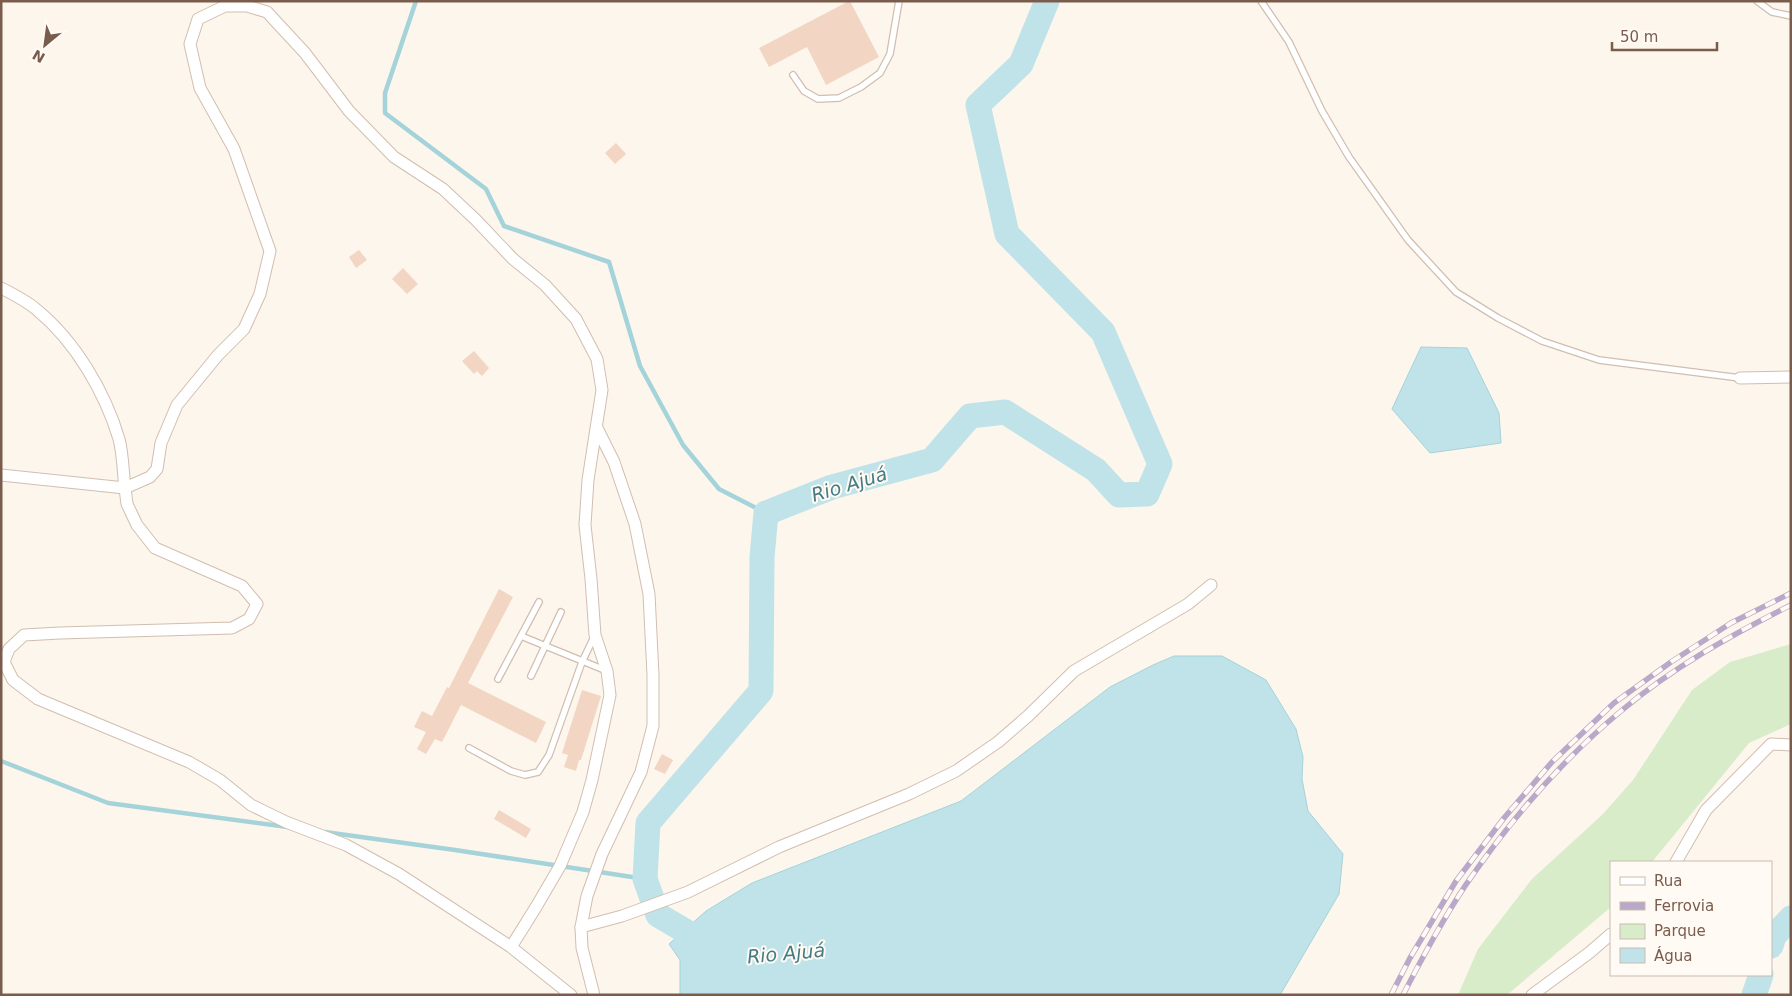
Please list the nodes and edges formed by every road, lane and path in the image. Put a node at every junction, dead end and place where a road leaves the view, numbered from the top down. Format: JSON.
{"nodes":[{"id":1,"x":900,"y":1,"type":"edge"},
{"id":2,"x":1260,"y":1,"type":"edge"},
{"id":3,"x":1757,"y":1,"type":"edge"},
{"id":4,"x":1791,"y":16,"type":"edge"},
{"id":5,"x":793,"y":75,"type":"dead end"},
{"id":6,"x":1,"y":288,"type":"edge"},
{"id":7,"x":1791,"y":377,"type":"edge"},
{"id":8,"x":1740,"y":378,"type":"joint"},
{"id":9,"x":597,"y":428,"type":"junction"},
{"id":10,"x":1,"y":475,"type":"edge"},
{"id":11,"x":125,"y":488,"type":"junction"},
{"id":12,"x":1211,"y":585,"type":"dead end"},
{"id":13,"x":539,"y":602,"type":"dead end"},
{"id":14,"x":562,"y":612,"type":"dead end"},
{"id":15,"x":595,"y":635,"type":"junction"},
{"id":16,"x":522,"y":636,"type":"junction"},
{"id":17,"x":545,"y":647,"type":"junction"},
{"id":18,"x":582,"y":662,"type":"junction"},
{"id":19,"x":607,"y":671,"type":"junction"},
{"id":20,"x":531,"y":676,"type":"dead end"},
{"id":21,"x":498,"y":679,"type":"dead end"},
{"id":22,"x":1791,"y":744,"type":"edge"},
{"id":23,"x":469,"y":748,"type":"dead end"},
{"id":24,"x":1677,"y":861,"type":"edge"},
{"id":25,"x":581,"y":927,"type":"junction"},
{"id":26,"x":1610,"y":935,"type":"edge"},
{"id":27,"x":511,"y":947,"type":"junction"},
{"id":28,"x":571,"y":995,"type":"edge"},
{"id":29,"x":594,"y":995,"type":"edge"},
{"id":30,"x":1532,"y":995,"type":"edge"}],
"edges":[{"from":1,"to":5,"type":"lane"},
{"from":2,"to":8,"type":"lane"},
{"from":3,"to":4,"type":"lane"},
{"from":6,"to":11,"type":"street"},
{"from":7,"to":8,"type":"street"},
{"from":9,"to":11,"type":"street"},
{"from":9,"to":15,"type":"street"},
{"from":9,"to":25,"type":"street"},
{"from":10,"to":11,"type":"street"},
{"from":11,"to":27,"type":"street"},
{"from":12,"to":25,"type":"street"},
{"from":13,"to":16,"type":"lane"},
{"from":14,"to":17,"type":"lane"},
{"from":15,"to":18,"type":"lane"},
{"from":15,"to":19,"type":"street"},
{"from":16,"to":17,"type":"lane"},
{"from":16,"to":21,"type":"lane"},
{"from":17,"to":18,"type":"lane"},
{"from":17,"to":20,"type":"lane"},
{"from":18,"to":19,"type":"lane"},
{"from":18,"to":23,"type":"lane"},
{"from":19,"to":27,"type":"street"},
{"from":22,"to":24,"type":"street"},
{"from":25,"to":29,"type":"street"},
{"from":26,"to":30,"type":"street"},
{"from":27,"to":28,"type":"street"}]}
